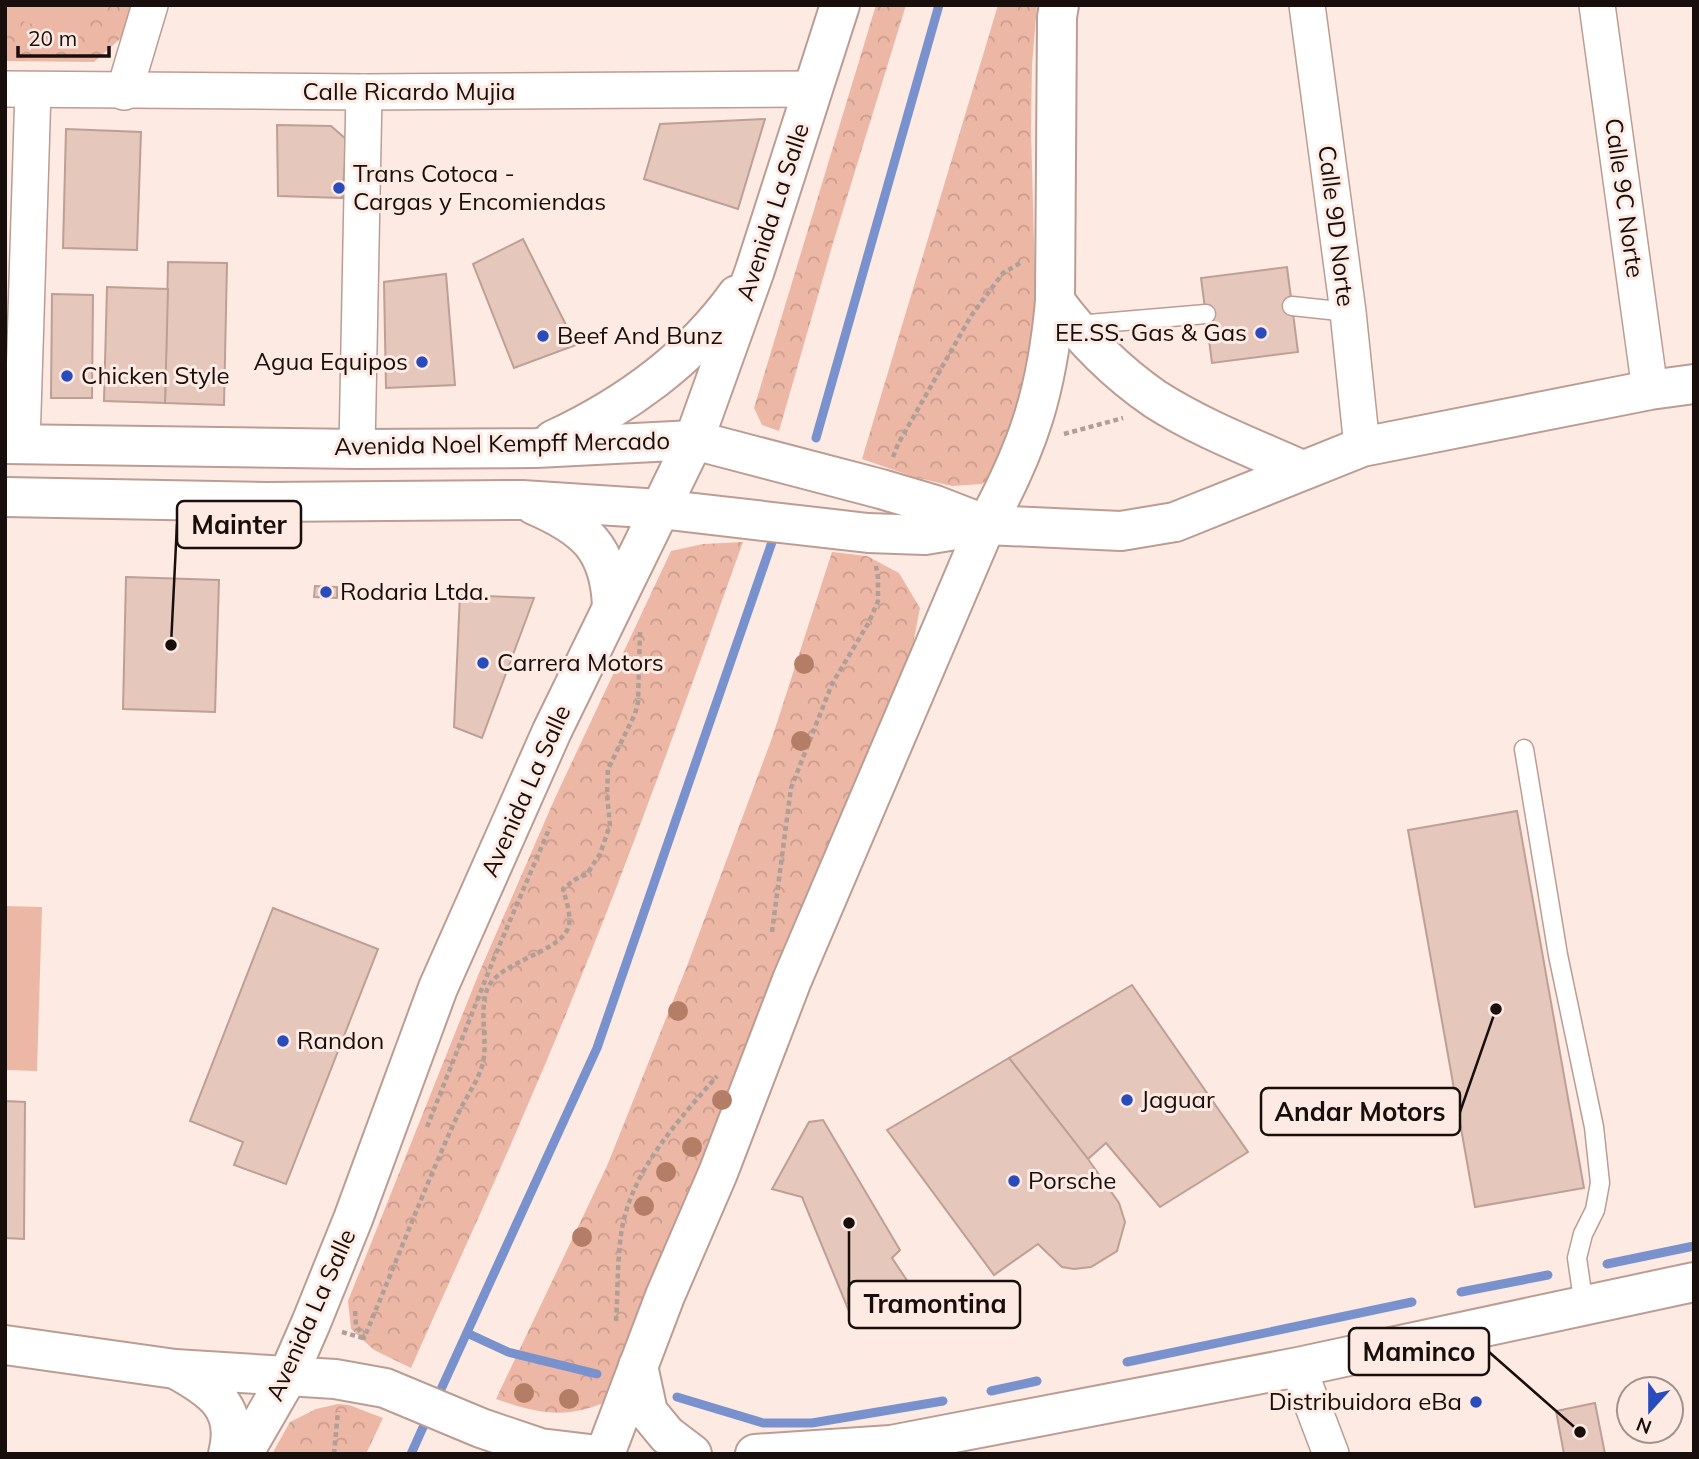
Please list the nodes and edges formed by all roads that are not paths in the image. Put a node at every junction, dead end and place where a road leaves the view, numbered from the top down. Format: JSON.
{"nodes":[{"id":1,"x":150,"y":5,"type":"edge"},
{"id":2,"x":840,"y":5,"type":"edge"},
{"id":3,"x":1059,"y":5,"type":"edge"},
{"id":4,"x":1307,"y":5,"type":"edge"},
{"id":5,"x":1597,"y":5,"type":"edge"},
{"id":6,"x":19,"y":89,"type":"edge"},
{"id":7,"x":814,"y":89,"type":"junction"},
{"id":8,"x":124,"y":92,"type":"junction"},
{"id":9,"x":364,"y":92,"type":"junction"},
{"id":10,"x":755,"y":270,"type":"junction"},
{"id":11,"x":1292,"y":306,"type":"dead end"},
{"id":12,"x":1348,"y":312,"type":"junction"},
{"id":13,"x":1064,"y":313,"type":"junction"},
{"id":14,"x":1206,"y":314,"type":"dead end"},
{"id":15,"x":1694,"y":384,"type":"edge"},
{"id":16,"x":1650,"y":390,"type":"junction"},
{"id":17,"x":694,"y":440,"type":"junction"},
{"id":18,"x":14,"y":444,"type":"edge"},
{"id":19,"x":536,"y":447,"type":"junction"},
{"id":20,"x":1362,"y":447,"type":"junction"},
{"id":21,"x":357,"y":449,"type":"junction"},
{"id":22,"x":1301,"y":470,"type":"junction"},
{"id":23,"x":5,"y":497,"type":"edge"},
{"id":24,"x":522,"y":500,"type":"junction"},
{"id":25,"x":660,"y":509,"type":"junction"},
{"id":26,"x":986,"y":525,"type":"junction"},
{"id":27,"x":612,"y":607,"type":"junction"},
{"id":28,"x":1524,"y":749,"type":"dead end"},
{"id":29,"x":1694,"y":1282,"type":"edge"},
{"id":30,"x":1584,"y":1306,"type":"junction"},
{"id":31,"x":5,"y":1345,"type":"edge"},
{"id":32,"x":638,"y":1366,"type":"junction"},
{"id":33,"x":1298,"y":1367,"type":"junction"},
{"id":34,"x":175,"y":1369,"type":"junction"},
{"id":35,"x":288,"y":1378,"type":"junction"},
{"id":36,"x":891,"y":1449,"type":"edge"},
{"id":37,"x":763,"y":1453,"type":"edge"},
{"id":38,"x":228,"y":1454,"type":"edge"},
{"id":39,"x":243,"y":1454,"type":"edge"},
{"id":40,"x":590,"y":1454,"type":"edge"},
{"id":41,"x":605,"y":1454,"type":"edge"},
{"id":42,"x":692,"y":1454,"type":"edge"},
{"id":43,"x":1331,"y":1454,"type":"edge"}],
"edges":[{"from":1,"to":8,"type":"street"},
{"from":2,"to":7,"type":"main road","name":"Avenida La Salle"},
{"from":3,"to":13,"type":"main road"},
{"from":4,"to":12,"type":"street","name":"Calle 9D Norte"},
{"from":5,"to":16,"type":"street","name":"Calle 9C Norte"},
{"from":6,"to":8,"type":"street","name":"Calle Ricardo Mujia"},
{"from":6,"to":18,"type":"street"},
{"from":7,"to":9,"type":"street","name":"Calle Ricardo Mujia"},
{"from":7,"to":10,"type":"main road","name":"Avenida La Salle"},
{"from":8,"to":9,"type":"street","name":"Calle Ricardo Mujia"},
{"from":9,"to":21,"type":"street"},
{"from":10,"to":17,"type":"main road","name":"Avenida La Salle"},
{"from":10,"to":19,"type":"main road"},
{"from":11,"to":12,"type":"lane"},
{"from":12,"to":20,"type":"street","name":"Calle 9D Norte"},
{"from":13,"to":14,"type":"lane"},
{"from":13,"to":22,"type":"main road"},
{"from":13,"to":26,"type":"main road"},
{"from":15,"to":16,"type":"main road","name":"Avenida Noel Kempff Mercado"},
{"from":16,"to":20,"type":"main road","name":"Avenida Noel Kempff Mercado"},
{"from":17,"to":19,"type":"main road","name":"Avenida Noel Kempff Mercado"},
{"from":17,"to":25,"type":"main road","name":"Avenida La Salle"},
{"from":17,"to":26,"type":"main road","name":"Avenida Noel Kempff Mercado"},
{"from":18,"to":21,"type":"main road","name":"Avenida Noel Kempff Mercado"},
{"from":19,"to":21,"type":"main road","name":"Avenida Noel Kempff Mercado"},
{"from":20,"to":22,"type":"main road","name":"Avenida Noel Kempff Mercado"},
{"from":22,"to":26,"type":"main road","name":"Avenida Noel Kempff Mercado"},
{"from":23,"to":24,"type":"main road","name":"Avenida Noel Kempff Mercado"},
{"from":24,"to":25,"type":"main road","name":"Avenida Noel Kempff Mercado"},
{"from":24,"to":27,"type":"main road"},
{"from":25,"to":26,"type":"main road","name":"Avenida Noel Kempff Mercado"},
{"from":25,"to":27,"type":"main road","name":"Avenida La Salle"},
{"from":26,"to":32,"type":"main road"},
{"from":27,"to":35,"type":"main road","name":"Avenida La Salle"},
{"from":28,"to":30,"type":"lane"},
{"from":29,"to":30,"type":"main road"},
{"from":30,"to":33,"type":"main road"},
{"from":31,"to":34,"type":"main road"},
{"from":32,"to":41,"type":"main road"},
{"from":32,"to":42,"type":"main road"},
{"from":33,"to":36,"type":"main road"},
{"from":33,"to":43,"type":"street"},
{"from":34,"to":35,"type":"main road"},
{"from":34,"to":38,"type":"main road"},
{"from":35,"to":39,"type":"main road","name":"Avenida La Salle"},
{"from":35,"to":40,"type":"main road"},
{"from":36,"to":37,"type":"main road"}]}
